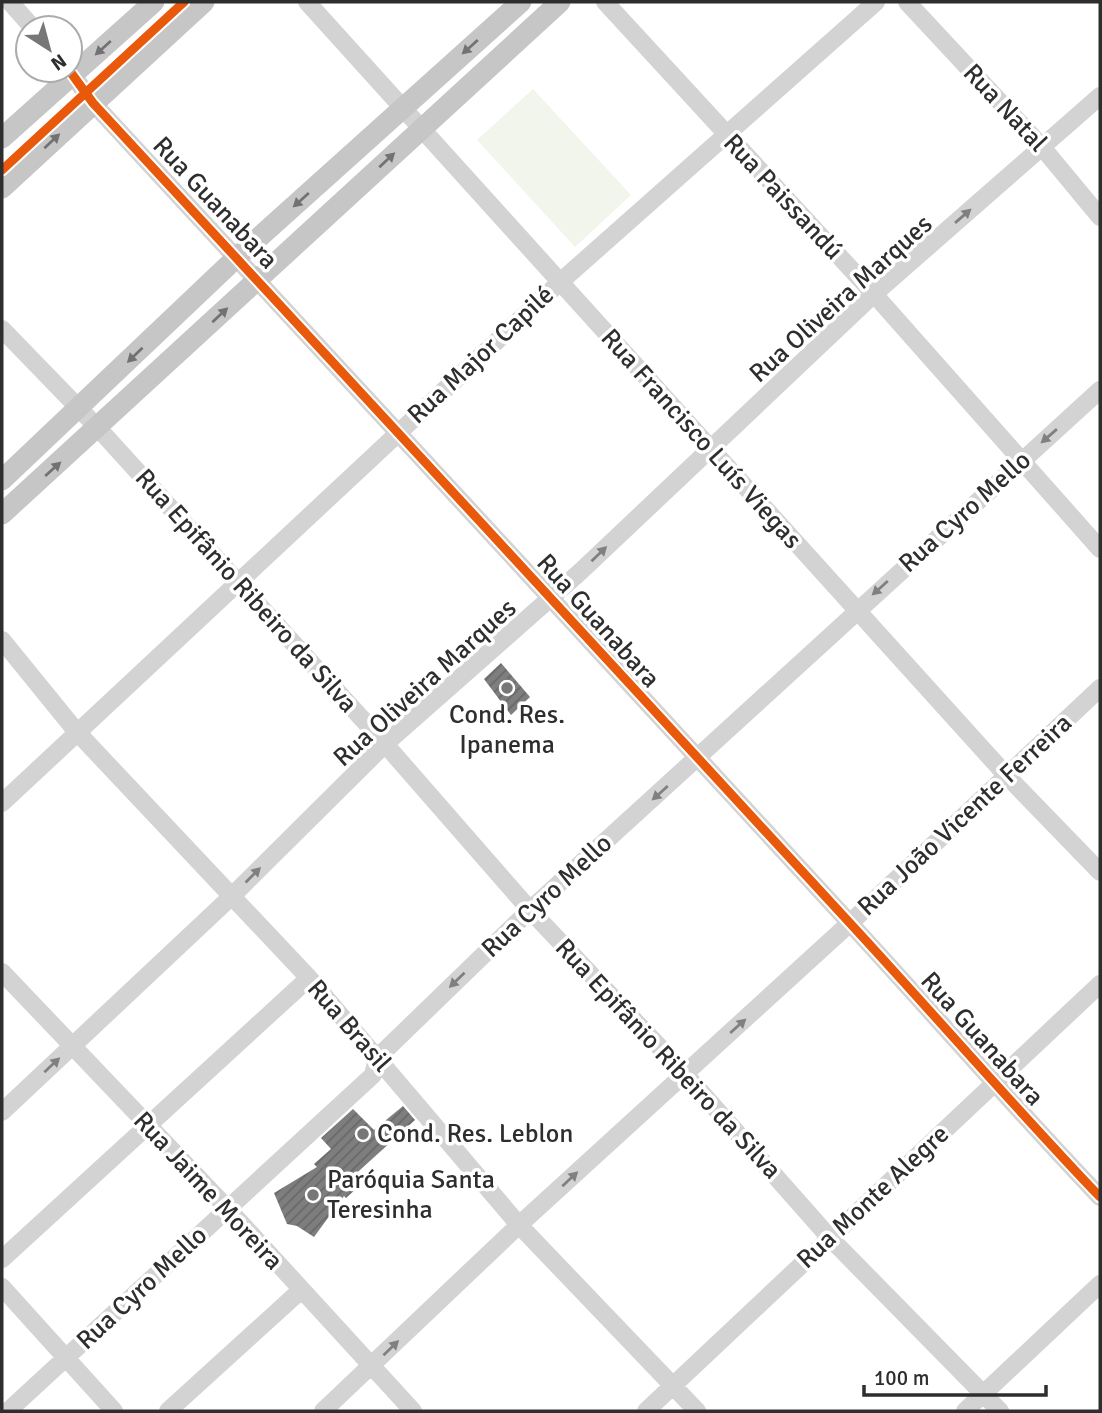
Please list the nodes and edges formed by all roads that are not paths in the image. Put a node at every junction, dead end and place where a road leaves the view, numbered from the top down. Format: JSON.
{"nodes":[{"id":1,"x":154,"y":2,"type":"edge"},
{"id":2,"x":204,"y":2,"type":"edge"},
{"id":3,"x":307,"y":2,"type":"edge"},
{"id":4,"x":521,"y":2,"type":"edge"},
{"id":5,"x":560,"y":2,"type":"edge"},
{"id":6,"x":606,"y":2,"type":"edge"},
{"id":7,"x":876,"y":2,"type":"edge"},
{"id":8,"x":907,"y":2,"type":"edge"},
{"id":9,"x":84,"y":61,"type":"edge"},
{"id":10,"x":58,"y":84,"type":"edge"},
{"id":11,"x":80,"y":84,"type":"edge"},
{"id":12,"x":1100,"y":96,"type":"edge"},
{"id":13,"x":93,"y":103,"type":"junction"},
{"id":14,"x":403,"y":107,"type":"junction"},
{"id":15,"x":423,"y":128,"type":"junction"},
{"id":16,"x":726,"y":136,"type":"junction"},
{"id":17,"x":2,"y":138,"type":"edge"},
{"id":18,"x":1042,"y":147,"type":"junction"},
{"id":19,"x":2,"y":188,"type":"edge"},
{"id":20,"x":1100,"y":217,"type":"edge"},
{"id":21,"x":236,"y":258,"type":"junction"},
{"id":22,"x":258,"y":279,"type":"junction"},
{"id":23,"x":559,"y":283,"type":"junction"},
{"id":24,"x":874,"y":294,"type":"junction"},
{"id":25,"x":2,"y":329,"type":"edge"},
{"id":26,"x":1100,"y":390,"type":"edge"},
{"id":27,"x":78,"y":409,"type":"junction"},
{"id":28,"x":99,"y":428,"type":"junction"},
{"id":29,"x":399,"y":432,"type":"junction"},
{"id":30,"x":709,"y":448,"type":"junction"},
{"id":31,"x":1021,"y":460,"type":"junction"},
{"id":32,"x":2,"y":480,"type":"edge"},
{"id":33,"x":2,"y":514,"type":"edge"},
{"id":34,"x":1100,"y":549,"type":"edge"},
{"id":35,"x":236,"y":582,"type":"junction"},
{"id":36,"x":550,"y":599,"type":"junction"},
{"id":37,"x":857,"y":610,"type":"junction"},
{"id":38,"x":2,"y":640,"type":"edge"},
{"id":39,"x":1100,"y":688,"type":"edge"},
{"id":40,"x":76,"y":731,"type":"junction"},
{"id":41,"x":385,"y":744,"type":"junction"},
{"id":42,"x":697,"y":759,"type":"junction"},
{"id":43,"x":1006,"y":775,"type":"junction"},
{"id":44,"x":2,"y":803,"type":"edge"},
{"id":45,"x":1100,"y":872,"type":"edge"},
{"id":46,"x":232,"y":896,"type":"junction"},
{"id":47,"x":530,"y":910,"type":"junction"},
{"id":48,"x":850,"y":923,"type":"junction"},
{"id":49,"x":2,"y":972,"type":"edge"},
{"id":50,"x":309,"y":978,"type":"junction"},
{"id":51,"x":1100,"y":984,"type":"edge"},
{"id":52,"x":71,"y":1046,"type":"junction"},
{"id":53,"x":377,"y":1058,"type":"junction"},
{"id":54,"x":685,"y":1074,"type":"junction"},
{"id":55,"x":993,"y":1084,"type":"junction"},
{"id":56,"x":2,"y":1112,"type":"edge"},
{"id":57,"x":148,"y":1126,"type":"junction"},
{"id":58,"x":1100,"y":1197,"type":"edge"},
{"id":59,"x":228,"y":1209,"type":"junction"},
{"id":60,"x":519,"y":1226,"type":"junction"},
{"id":61,"x":830,"y":1238,"type":"junction"},
{"id":62,"x":2,"y":1259,"type":"edge"},
{"id":63,"x":1100,"y":1284,"type":"edge"},
{"id":64,"x":2,"y":1287,"type":"edge"},
{"id":65,"x":300,"y":1291,"type":"junction"},
{"id":66,"x":66,"y":1359,"type":"junction"},
{"id":67,"x":371,"y":1367,"type":"junction"},
{"id":68,"x":672,"y":1388,"type":"junction"},
{"id":69,"x":983,"y":1394,"type":"junction"},
{"id":70,"x":8,"y":1411,"type":"edge"},
{"id":71,"x":114,"y":1411,"type":"edge"},
{"id":72,"x":169,"y":1411,"type":"edge"},
{"id":73,"x":323,"y":1411,"type":"edge"},
{"id":74,"x":413,"y":1411,"type":"edge"},
{"id":75,"x":646,"y":1411,"type":"edge"},
{"id":76,"x":697,"y":1411,"type":"edge"},
{"id":77,"x":965,"y":1411,"type":"edge"},
{"id":78,"x":1000,"y":1411,"type":"edge"}],
"edges":[{"from":1,"to":9,"type":"main road","one_way":true},
{"from":2,"to":13,"type":"main road"},
{"from":3,"to":14,"type":"street","name":"Rua Francisco Luís Viegas"},
{"from":4,"to":14,"type":"main road","one_way":true},
{"from":5,"to":15,"type":"main road"},
{"from":6,"to":16,"type":"street","name":"Rua Paissandú"},
{"from":7,"to":16,"type":"street","name":"Rua Major Capilé"},
{"from":8,"to":18,"type":"street","name":"Rua Natal"},
{"from":10,"to":17,"type":"main road"},
{"from":11,"to":13,"type":"street","name":"Rua Guanabara"},
{"from":12,"to":18,"type":"street","name":"Rua Oliveira Marques"},
{"from":19,"to":13,"type":"main road","one_way":true},
{"from":13,"to":21,"type":"street","name":"Rua Guanabara"},
{"from":14,"to":15,"type":"street","name":"Rua Francisco Luís Viegas"},
{"from":14,"to":21,"type":"main road","one_way":true},
{"from":22,"to":15,"type":"main road","one_way":true},
{"from":15,"to":23,"type":"street","name":"Rua Francisco Luís Viegas"},
{"from":16,"to":23,"type":"street","name":"Rua Major Capilé"},
{"from":16,"to":24,"type":"street","name":"Rua Paissandú"},
{"from":18,"to":20,"type":"street","name":"Rua Natal"},
{"from":24,"to":18,"type":"street","name":"Rua Oliveira Marques","one_way":true},
{"from":21,"to":22,"type":"street","name":"Rua Guanabara"},
{"from":21,"to":27,"type":"main road","one_way":true},
{"from":28,"to":22,"type":"main road","one_way":true},
{"from":22,"to":29,"type":"street","name":"Rua Guanabara"},
{"from":23,"to":29,"type":"street","name":"Rua Major Capilé"},
{"from":23,"to":30,"type":"street","name":"Rua Francisco Luís Viegas"},
{"from":24,"to":30,"type":"street","name":"Rua Oliveira Marques"},
{"from":24,"to":31,"type":"street","name":"Rua Paissandú"},
{"from":25,"to":27,"type":"street","name":"Rua Epifânio Ribeiro da Silva"},
{"from":26,"to":31,"type":"street","name":"Rua Cyro Mello","one_way":true},
{"from":27,"to":28,"type":"street","name":"Rua Epifânio Ribeiro da Silva"},
{"from":27,"to":32,"type":"main road"},
{"from":33,"to":28,"type":"main road","one_way":true},
{"from":28,"to":35,"type":"street","name":"Rua Epifânio Ribeiro da Silva"},
{"from":29,"to":35,"type":"street","name":"Rua Major Capilé"},
{"from":29,"to":36,"type":"street","name":"Rua Guanabara"},
{"from":36,"to":30,"type":"street","name":"Rua Oliveira Marques","one_way":true},
{"from":30,"to":37,"type":"street","name":"Rua Francisco Luís Viegas"},
{"from":31,"to":34,"type":"street","name":"Rua Paissandú"},
{"from":31,"to":37,"type":"street","name":"Rua Cyro Mello","one_way":true},
{"from":35,"to":40,"type":"street","name":"Rua Major Capilé"},
{"from":35,"to":41,"type":"street","name":"Rua Epifânio Ribeiro da Silva"},
{"from":36,"to":41,"type":"street","name":"Rua Oliveira Marques"},
{"from":36,"to":42,"type":"street","name":"Rua Guanabara"},
{"from":37,"to":42,"type":"street","name":"Rua Cyro Mello"},
{"from":37,"to":43,"type":"street","name":"Rua Francisco Luís Viegas"},
{"from":38,"to":40,"type":"street","name":"Rua Brasil"},
{"from":39,"to":43,"type":"street","name":"Rua João Vicente Ferreira"},
{"from":40,"to":44,"type":"street","name":"Rua Major Capilé"},
{"from":40,"to":46,"type":"street","name":"Rua Brasil"},
{"from":46,"to":41,"type":"street","name":"Rua Oliveira Marques","one_way":true},
{"from":41,"to":47,"type":"street","name":"Rua Epifânio Ribeiro da Silva"},
{"from":42,"to":47,"type":"street","name":"Rua Cyro Mello","one_way":true},
{"from":42,"to":48,"type":"street","name":"Rua Guanabara"},
{"from":43,"to":45,"type":"street","name":"Rua Francisco Luís Viegas"},
{"from":43,"to":48,"type":"street","name":"Rua João Vicente Ferreira"},
{"from":46,"to":50,"type":"street","name":"Rua Brasil"},
{"from":46,"to":52,"type":"street","name":"Rua Oliveira Marques"},
{"from":47,"to":53,"type":"street","name":"Rua Cyro Mello","one_way":true},
{"from":47,"to":54,"type":"street","name":"Rua Epifânio Ribeiro da Silva"},
{"from":54,"to":48,"type":"street","name":"Rua João Vicente Ferreira","one_way":true},
{"from":48,"to":55,"type":"street","name":"Rua Guanabara"},
{"from":49,"to":52,"type":"street","name":"Rua Jaime Moreira"},
{"from":50,"to":53,"type":"street","name":"Rua Brasil"},
{"from":50,"to":57,"type":"street"},
{"from":51,"to":55,"type":"street","name":"Rua Monte Alegre"},
{"from":56,"to":52,"type":"street","name":"Rua Oliveira Marques","one_way":true},
{"from":52,"to":57,"type":"street","name":"Rua Jaime Moreira"},
{"from":53,"to":59,"type":"street","name":"Rua Cyro Mello"},
{"from":53,"to":60,"type":"street","name":"Rua Brasil"},
{"from":60,"to":54,"type":"street","name":"Rua João Vicente Ferreira","one_way":true},
{"from":54,"to":61,"type":"street","name":"Rua Epifânio Ribeiro da Silva"},
{"from":55,"to":58,"type":"street","name":"Rua Guanabara"},
{"from":55,"to":61,"type":"street","name":"Rua Monte Alegre"},
{"from":57,"to":59,"type":"street","name":"Rua Jaime Moreira"},
{"from":57,"to":62,"type":"street"},
{"from":59,"to":65,"type":"street","name":"Rua Jaime Moreira"},
{"from":59,"to":66,"type":"street","name":"Rua Cyro Mello"},
{"from":67,"to":60,"type":"street","name":"Rua João Vicente Ferreira","one_way":true},
{"from":60,"to":68,"type":"street","name":"Rua Brasil"},
{"from":61,"to":68,"type":"street","name":"Rua Monte Alegre"},
{"from":61,"to":69,"type":"street","name":"Rua Epifânio Ribeiro da Silva"},
{"from":63,"to":69,"type":"street"},
{"from":64,"to":66,"type":"street"},
{"from":65,"to":67,"type":"street","name":"Rua Jaime Moreira"},
{"from":65,"to":72,"type":"street"},
{"from":66,"to":70,"type":"street","name":"Rua Cyro Mello"},
{"from":66,"to":71,"type":"street"},
{"from":67,"to":73,"type":"street","name":"Rua João Vicente Ferreira"},
{"from":67,"to":74,"type":"street","name":"Rua Jaime Moreira"},
{"from":68,"to":75,"type":"street","name":"Rua Monte Alegre"},
{"from":68,"to":76,"type":"street","name":"Rua Brasil"},
{"from":69,"to":77,"type":"street"},
{"from":69,"to":78,"type":"street","name":"Rua Epifânio Ribeiro da Silva"}]}
